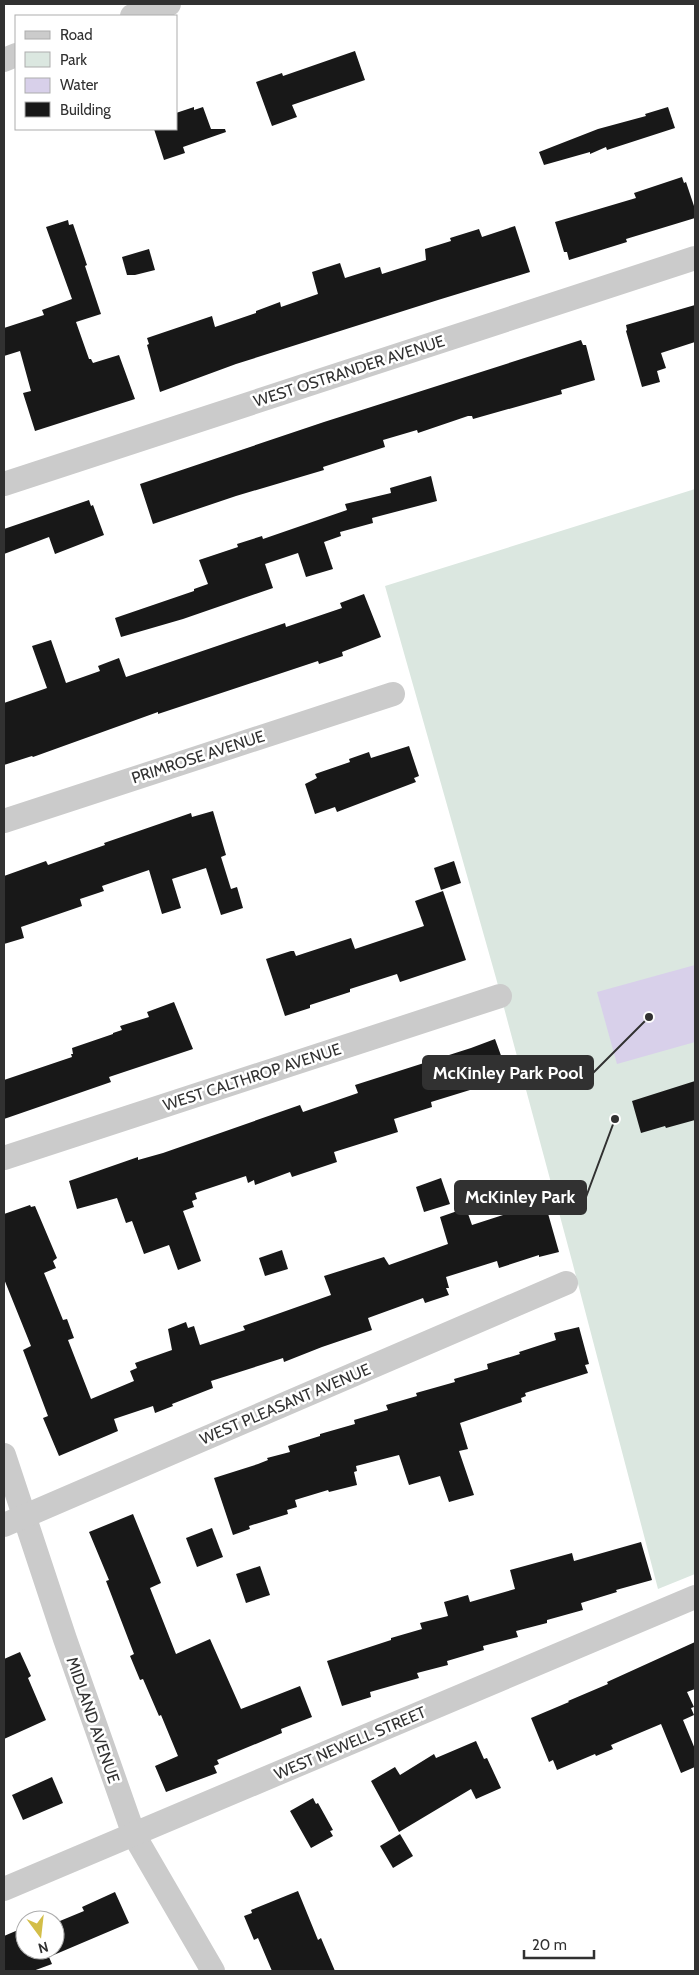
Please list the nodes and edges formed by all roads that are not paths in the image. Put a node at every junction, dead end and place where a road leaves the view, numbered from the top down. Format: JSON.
{"nodes":[{"id":1,"x":170,"y":4,"type":"edge"},
{"id":2,"x":135,"y":15,"type":"edge"},
{"id":3,"x":695,"y":258,"type":"edge"},
{"id":4,"x":4,"y":484,"type":"edge"},
{"id":5,"x":393,"y":694,"type":"dead end"},
{"id":6,"x":4,"y":821,"type":"edge"},
{"id":7,"x":500,"y":996,"type":"dead end"},
{"id":8,"x":4,"y":1158,"type":"edge"},
{"id":9,"x":566,"y":1282,"type":"dead end"},
{"id":10,"x":4,"y":1455,"type":"edge"},
{"id":11,"x":14,"y":1520,"type":"edge"},
{"id":12,"x":695,"y":1597,"type":"edge"},
{"id":13,"x":134,"y":1835,"type":"junction"},
{"id":14,"x":4,"y":1889,"type":"edge"},
{"id":15,"x":213,"y":1971,"type":"edge"}],
"edges":[{"from":1,"to":2,"type":"street"},
{"from":3,"to":4,"type":"street","name":"WEST OSTRANDER AVENUE"},
{"from":5,"to":6,"type":"street","name":"PRIMROSE AVENUE"},
{"from":7,"to":8,"type":"street","name":"WEST CALTHROP AVENUE"},
{"from":9,"to":11,"type":"street","name":"WEST PLEASANT AVENUE"},
{"from":10,"to":11,"type":"street","name":"MIDLAND AVENUE"},
{"from":11,"to":13,"type":"street","name":"MIDLAND AVENUE"},
{"from":12,"to":13,"type":"street","name":"WEST NEWELL STREET"},
{"from":13,"to":14,"type":"street","name":"WEST NEWELL STREET"},
{"from":13,"to":15,"type":"street","name":"MIDLAND AVENUE"}]}
